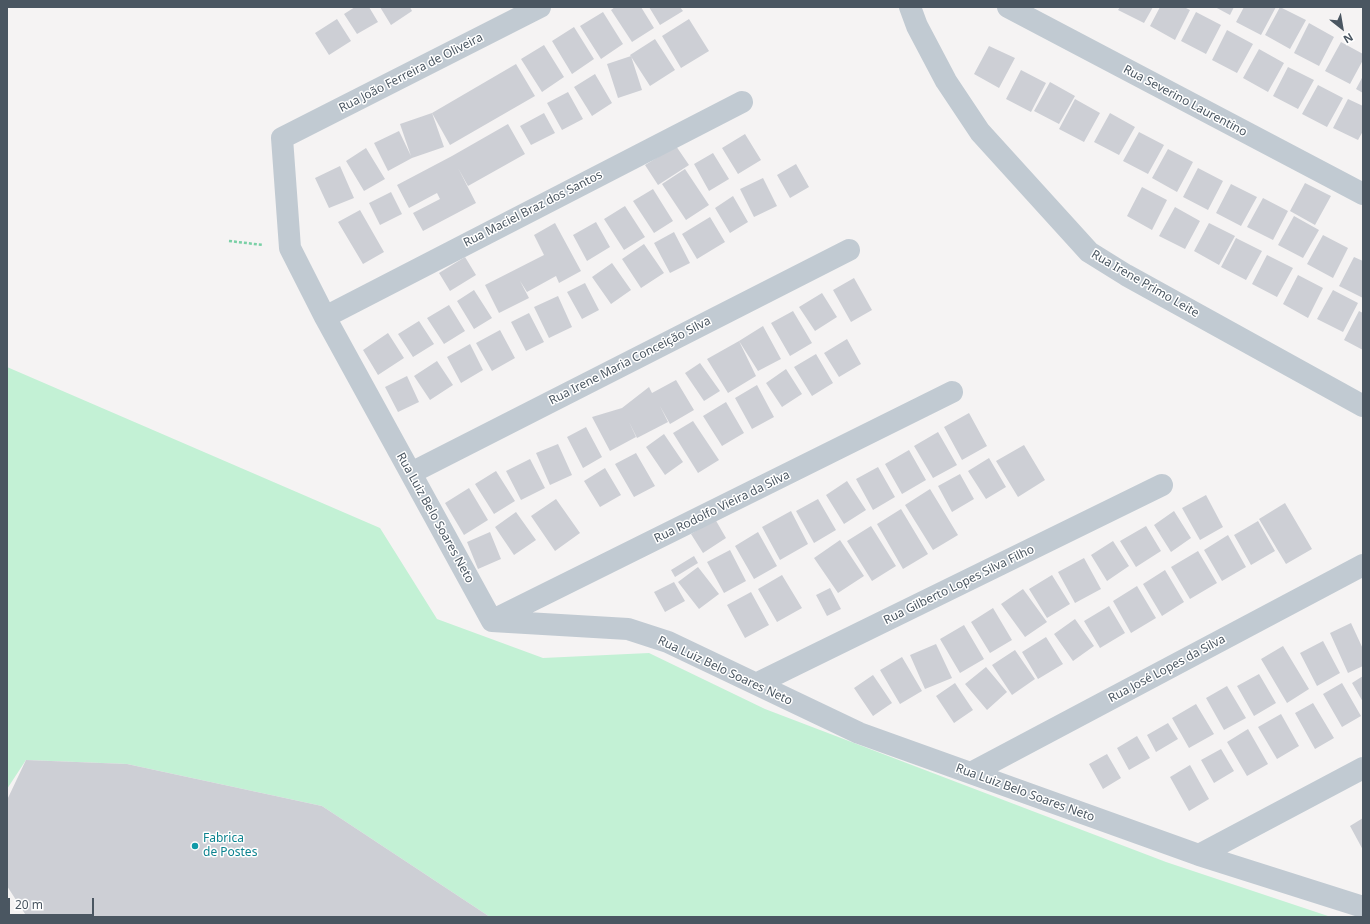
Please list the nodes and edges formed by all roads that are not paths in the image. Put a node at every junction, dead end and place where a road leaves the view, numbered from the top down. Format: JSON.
{"nodes":[{"id":1,"x":540,"y":7,"type":"edge"},
{"id":2,"x":910,"y":7,"type":"edge"},
{"id":3,"x":1008,"y":7,"type":"edge"},
{"id":4,"x":742,"y":102,"type":"dead end"},
{"id":5,"x":282,"y":138,"type":"joint"},
{"id":6,"x":1363,"y":194,"type":"edge"},
{"id":7,"x":849,"y":250,"type":"dead end"},
{"id":8,"x":325,"y":317,"type":"junction"},
{"id":9,"x":952,"y":392,"type":"dead end"},
{"id":10,"x":1363,"y":406,"type":"edge"},
{"id":11,"x":411,"y":473,"type":"junction"},
{"id":12,"x":1162,"y":486,"type":"dead end"},
{"id":13,"x":1363,"y":566,"type":"edge"},
{"id":14,"x":492,"y":621,"type":"junction"},
{"id":15,"x":756,"y":684,"type":"junction"},
{"id":16,"x":1363,"y":768,"type":"edge"},
{"id":17,"x":971,"y":774,"type":"junction"},
{"id":18,"x":1199,"y":855,"type":"junction"},
{"id":19,"x":1363,"y":907,"type":"edge"}],
"edges":[{"from":1,"to":5,"type":"street","name":"Rua João Ferreira de Oliveira"},
{"from":2,"to":10,"type":"street","name":"Rua Irene Primo Leite"},
{"from":3,"to":6,"type":"street","name":"Rua Severino Laurentino"},
{"from":4,"to":8,"type":"street","name":"Rua Maciel Braz dos Santos"},
{"from":5,"to":8,"type":"street","name":"Rua Luiz Belo Soares Neto"},
{"from":7,"to":11,"type":"street","name":"Rua Irene Maria Conceição Silva"},
{"from":8,"to":11,"type":"street","name":"Rua Luiz Belo Soares Neto"},
{"from":9,"to":14,"type":"street","name":"Rua Rodolfo Vieira da Silva"},
{"from":11,"to":14,"type":"street","name":"Rua Luiz Belo Soares Neto"},
{"from":12,"to":15,"type":"street","name":"Rua Gilberto Lopes Silva Filho"},
{"from":13,"to":17,"type":"street","name":"Rua José Lopes da Silva"},
{"from":14,"to":15,"type":"street","name":"Rua Luiz Belo Soares Neto"},
{"from":15,"to":17,"type":"street","name":"Rua Luiz Belo Soares Neto"},
{"from":16,"to":18,"type":"street"},
{"from":17,"to":18,"type":"street","name":"Rua Luiz Belo Soares Neto"},
{"from":18,"to":19,"type":"street","name":"Rua Luiz Belo Soares Neto"}]}
